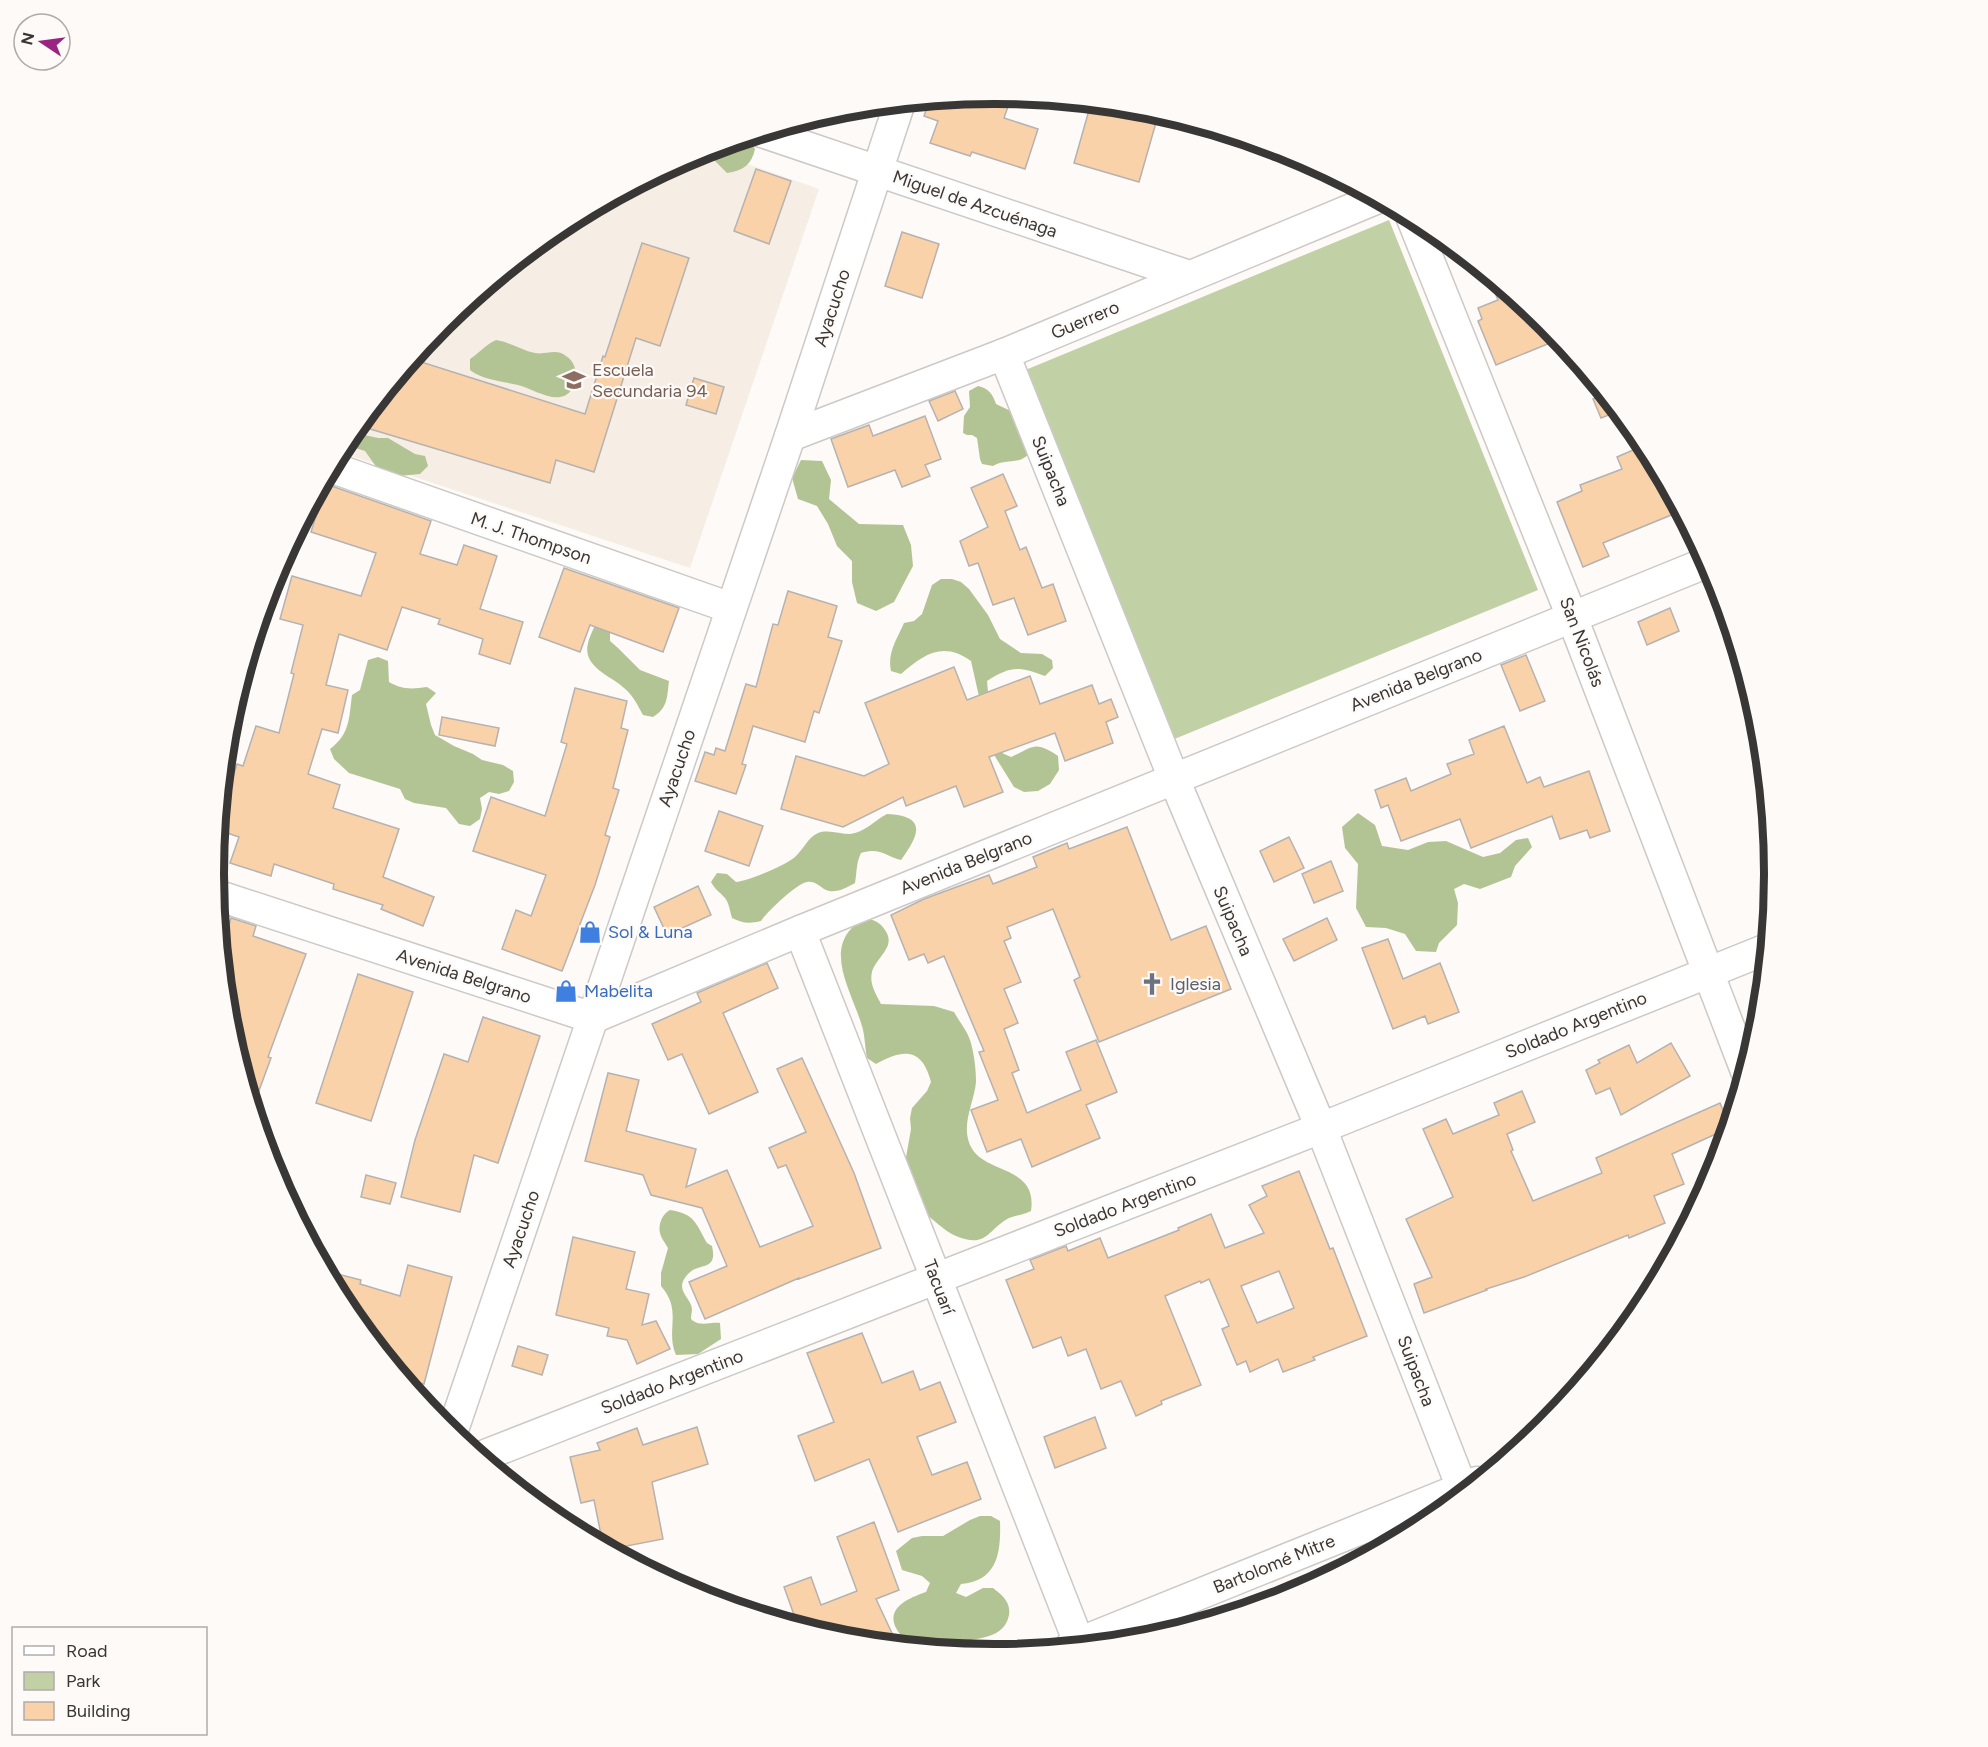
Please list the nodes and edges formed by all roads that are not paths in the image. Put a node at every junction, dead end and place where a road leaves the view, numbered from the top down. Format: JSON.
{"nodes":[{"id":1,"x":897,"y":110,"type":"edge"},
{"id":2,"x":774,"y":136,"type":"edge"},
{"id":3,"x":876,"y":171,"type":"junction"},
{"id":4,"x":1350,"y":191,"type":"edge"},
{"id":5,"x":1369,"y":202,"type":"edge"},
{"id":6,"x":1343,"y":213,"type":"junction"},
{"id":7,"x":1416,"y":230,"type":"edge"},
{"id":8,"x":1189,"y":276,"type":"junction"},
{"id":9,"x":1004,"y":354,"type":"junction"},
{"id":10,"x":790,"y":436,"type":"junction"},
{"id":11,"x":339,"y":470,"type":"edge"},
{"id":12,"x":1699,"y":566,"type":"edge"},
{"id":13,"x":731,"y":608,"type":"junction"},
{"id":14,"x":1572,"y":617,"type":"junction"},
{"id":15,"x":1174,"y":779,"type":"junction"},
{"id":16,"x":225,"y":898,"type":"edge"},
{"id":17,"x":800,"y":931,"type":"junction"},
{"id":18,"x":1759,"y":952,"type":"edge"},
{"id":19,"x":1708,"y":972,"type":"junction"},
{"id":20,"x":593,"y":1018,"type":"junction"},
{"id":21,"x":1741,"y":1059,"type":"edge"},
{"id":22,"x":1320,"y":1128,"type":"junction"},
{"id":23,"x":936,"y":1279,"type":"junction"},
{"id":24,"x":456,"y":1423,"type":"edge"},
{"id":25,"x":487,"y":1453,"type":"edge"},
{"id":26,"x":1468,"y":1480,"type":"edge"},
{"id":27,"x":1451,"y":1493,"type":"edge"},
{"id":28,"x":1095,"y":1637,"type":"edge"},
{"id":29,"x":1073,"y":1639,"type":"edge"}],
"edges":[{"from":1,"to":3,"type":"street","name":"Ayacucho"},
{"from":2,"to":3,"type":"street","name":"Miguel de Azcuénaga"},
{"from":3,"to":8,"type":"street","name":"Miguel de Azcuénaga"},
{"from":3,"to":10,"type":"street","name":"Ayacucho"},
{"from":4,"to":6,"type":"street"},
{"from":5,"to":6,"type":"street","name":"Guerrero"},
{"from":6,"to":8,"type":"street","name":"Guerrero"},
{"from":7,"to":14,"type":"street","name":"San Nicolás"},
{"from":8,"to":9,"type":"street","name":"Guerrero"},
{"from":9,"to":10,"type":"street","name":"Guerrero"},
{"from":9,"to":15,"type":"street","name":"Suipacha"},
{"from":10,"to":13,"type":"street","name":"Ayacucho"},
{"from":11,"to":13,"type":"street","name":"M. J. Thompson"},
{"from":12,"to":14,"type":"street","name":"Avenida Belgrano"},
{"from":13,"to":20,"type":"street","name":"Ayacucho"},
{"from":14,"to":15,"type":"street","name":"Avenida Belgrano"},
{"from":14,"to":19,"type":"street","name":"San Nicolás"},
{"from":15,"to":17,"type":"street","name":"Avenida Belgrano"},
{"from":15,"to":22,"type":"street","name":"Suipacha"},
{"from":16,"to":20,"type":"street","name":"Avenida Belgrano"},
{"from":17,"to":20,"type":"street","name":"Avenida Belgrano"},
{"from":17,"to":23,"type":"street","name":"Tacuarí"},
{"from":18,"to":19,"type":"street","name":"Soldado Argentino"},
{"from":19,"to":21,"type":"street","name":"San Nicolás"},
{"from":19,"to":22,"type":"street","name":"Soldado Argentino"},
{"from":20,"to":24,"type":"street","name":"Ayacucho"},
{"from":22,"to":23,"type":"street","name":"Soldado Argentino"},
{"from":22,"to":26,"type":"street","name":"Suipacha"},
{"from":23,"to":25,"type":"street","name":"Soldado Argentino"},
{"from":23,"to":29,"type":"street","name":"Tacuarí"},
{"from":27,"to":28,"type":"street","name":"Bartolomé Mitre"}]}
